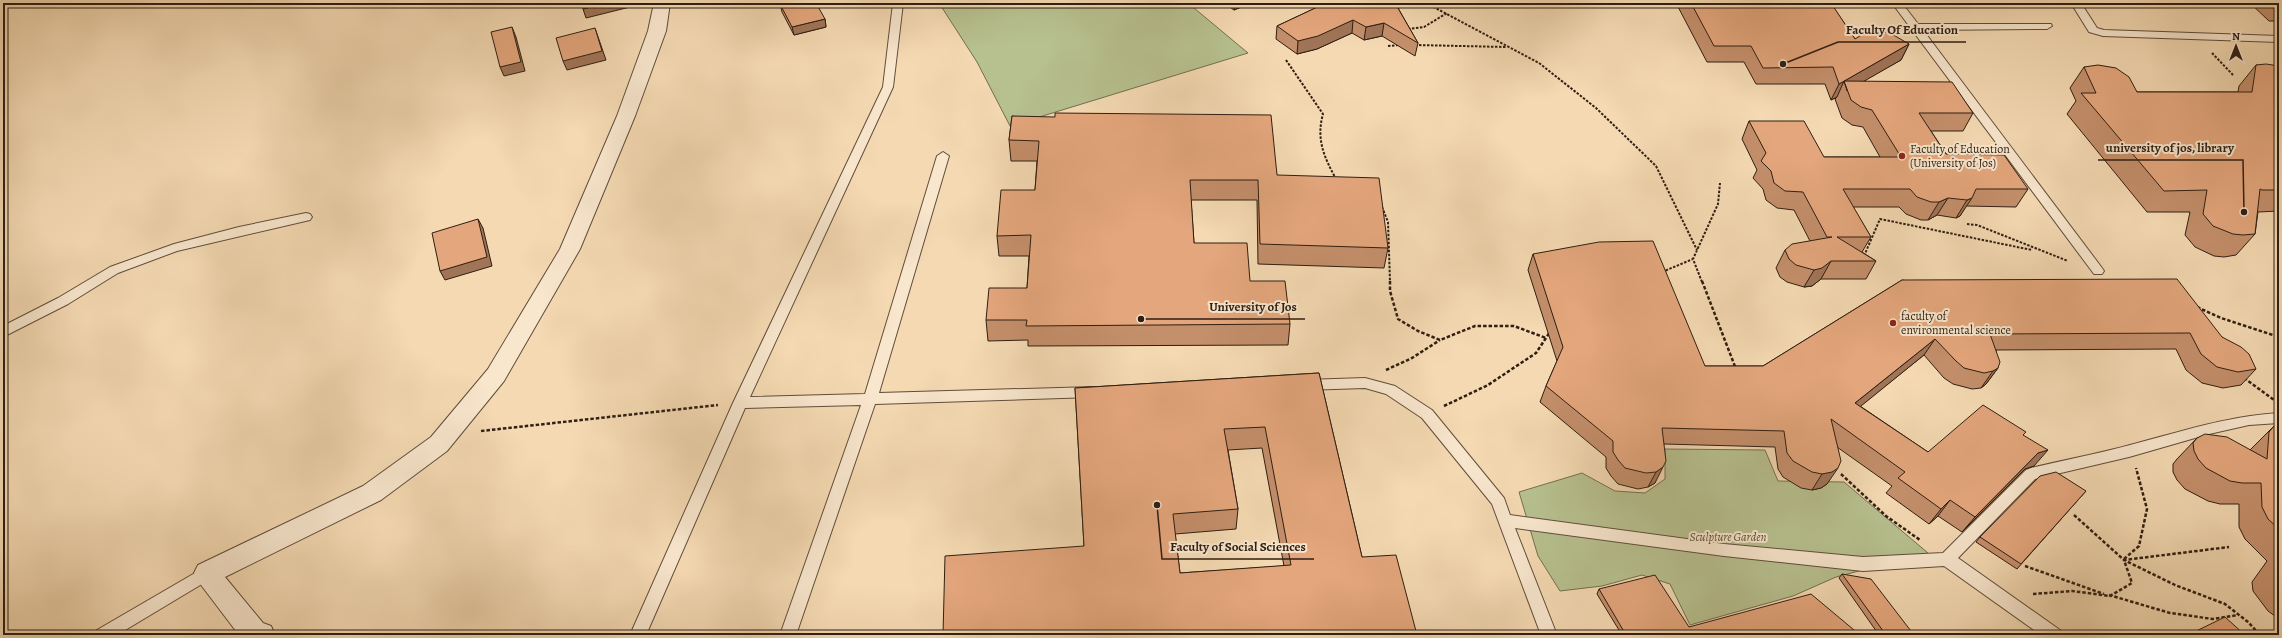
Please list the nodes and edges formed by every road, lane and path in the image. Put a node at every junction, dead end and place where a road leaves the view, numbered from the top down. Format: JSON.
{"nodes":[{"id":1,"x":662,"y":3,"type":"edge"},
{"id":2,"x":898,"y":3,"type":"edge"},
{"id":3,"x":1426,"y":3,"type":"edge"},
{"id":4,"x":1897,"y":3,"type":"edge"},
{"id":5,"x":2076,"y":3,"type":"edge"},
{"id":6,"x":1448,"y":13,"type":"junction"},
{"id":7,"x":2047,"y":26,"type":"dead end"},
{"id":8,"x":1914,"y":27,"type":"junction"},
{"id":9,"x":1404,"y":29,"type":"edge"},
{"id":10,"x":2191,"y":36,"type":"junction"},
{"id":11,"x":2279,"y":39,"type":"edge"},
{"id":12,"x":1403,"y":45,"type":"edge"},
{"id":13,"x":1411,"y":45,"type":"edge"},
{"id":14,"x":1388,"y":46,"type":"dead end"},
{"id":15,"x":1507,"y":47,"type":"junction"},
{"id":16,"x":1286,"y":60,"type":"dead end"},
{"id":17,"x":2233,"y":75,"type":"dead end"},
{"id":18,"x":943,"y":156,"type":"dead end"},
{"id":19,"x":1341,"y":182,"type":"edge"},
{"id":20,"x":1720,"y":183,"type":"dead end"},
{"id":21,"x":1381,"y":204,"type":"edge"},
{"id":22,"x":306,"y":217,"type":"dead end"},
{"id":23,"x":1967,"y":224,"type":"dead end"},
{"id":24,"x":1697,"y":250,"type":"junction"},
{"id":25,"x":2036,"y":250,"type":"junction"},
{"id":26,"x":1693,"y":259,"type":"junction"},
{"id":27,"x":1861,"y":261,"type":"edge"},
{"id":28,"x":2098,"y":272,"type":"joint"},
{"id":29,"x":1654,"y":274,"type":"edge"},
{"id":30,"x":2194,"y":305,"type":"edge"},
{"id":31,"x":1552,"y":326,"type":"edge"},
{"id":32,"x":3,"y":332,"type":"edge"},
{"id":33,"x":2279,"y":337,"type":"edge"},
{"id":34,"x":1546,"y":338,"type":"junction"},
{"id":35,"x":1440,"y":340,"type":"junction"},
{"id":36,"x":1738,"y":373,"type":"edge"},
{"id":37,"x":2243,"y":376,"type":"edge"},
{"id":38,"x":1365,"y":383,"type":"junction"},
{"id":39,"x":1293,"y":385,"type":"edge"},
{"id":40,"x":1109,"y":391,"type":"edge"},
{"id":41,"x":870,"y":399,"type":"junction"},
{"id":42,"x":740,"y":403,"type":"junction"},
{"id":43,"x":2279,"y":404,"type":"edge"},
{"id":44,"x":1427,"y":414,"type":"junction"},
{"id":45,"x":2279,"y":418,"type":"edge"},
{"id":46,"x":447,"y":435,"type":"junction"},
{"id":47,"x":2129,"y":451,"type":"junction"},
{"id":48,"x":1841,"y":474,"type":"edge"},
{"id":49,"x":2074,"y":516,"type":"dead end"},
{"id":50,"x":1504,"y":520,"type":"junction"},
{"id":51,"x":2229,"y":547,"type":"dead end"},
{"id":52,"x":1947,"y":559,"type":"junction"},
{"id":53,"x":2124,"y":560,"type":"junction"},
{"id":54,"x":2025,"y":566,"type":"edge"},
{"id":55,"x":207,"y":574,"type":"junction"},
{"id":56,"x":2110,"y":596,"type":"junction"},
{"id":57,"x":2001,"y":597,"type":"junction"},
{"id":58,"x":2239,"y":615,"type":"junction"},
{"id":59,"x":103,"y":635,"type":"edge"},
{"id":60,"x":261,"y":635,"type":"edge"},
{"id":61,"x":638,"y":635,"type":"edge"},
{"id":62,"x":788,"y":635,"type":"edge"},
{"id":63,"x":1549,"y":635,"type":"edge"},
{"id":64,"x":2054,"y":635,"type":"edge"},
{"id":65,"x":2260,"y":635,"type":"edge"}],
"edges":[{"from":1,"to":46,"type":"street"},
{"from":2,"to":42,"type":"lane"},
{"from":3,"to":6,"type":"path"},
{"from":4,"to":8,"type":"lane"},
{"from":5,"to":10,"type":"lane"},
{"from":6,"to":9,"type":"path"},
{"from":6,"to":15,"type":"path"},
{"from":7,"to":8,"type":"lane"},
{"from":8,"to":28,"type":"lane"},
{"from":10,"to":11,"type":"lane"},
{"from":10,"to":17,"type":"path"},
{"from":12,"to":14,"type":"path"},
{"from":13,"to":15,"type":"path"},
{"from":15,"to":24,"type":"path"},
{"from":16,"to":19,"type":"path"},
{"from":18,"to":41,"type":"lane"},
{"from":20,"to":24,"type":"path"},
{"from":21,"to":35,"type":"path"},
{"from":22,"to":32,"type":"lane"},
{"from":23,"to":25,"type":"path"},
{"from":24,"to":26,"type":"path"},
{"from":25,"to":27,"type":"path"},
{"from":25,"to":28,"type":"path"},
{"from":26,"to":29,"type":"path"},
{"from":26,"to":36,"type":"path"},
{"from":30,"to":33,"type":"path"},
{"from":31,"to":34,"type":"path"},
{"from":34,"to":35,"type":"path"},
{"from":34,"to":44,"type":"path"},
{"from":35,"to":38,"type":"path"},
{"from":37,"to":43,"type":"path"},
{"from":38,"to":39,"type":"lane"},
{"from":38,"to":44,"type":"lane"},
{"from":40,"to":41,"type":"lane"},
{"from":41,"to":42,"type":"lane"},
{"from":41,"to":62,"type":"lane"},
{"from":42,"to":46,"type":"path"},
{"from":42,"to":61,"type":"lane"},
{"from":44,"to":50,"type":"lane"},
{"from":45,"to":47,"type":"lane"},
{"from":46,"to":55,"type":"street"},
{"from":47,"to":52,"type":"lane"},
{"from":47,"to":53,"type":"path"},
{"from":48,"to":52,"type":"path"},
{"from":49,"to":53,"type":"path"},
{"from":50,"to":52,"type":"lane"},
{"from":50,"to":63,"type":"lane"},
{"from":51,"to":53,"type":"path"},
{"from":52,"to":57,"type":"lane"},
{"from":53,"to":56,"type":"path"},
{"from":53,"to":58,"type":"path"},
{"from":54,"to":56,"type":"path"},
{"from":55,"to":59,"type":"lane"},
{"from":55,"to":60,"type":"street"},
{"from":56,"to":57,"type":"path"},
{"from":56,"to":58,"type":"path"},
{"from":57,"to":64,"type":"lane"},
{"from":58,"to":65,"type":"path"}]}
